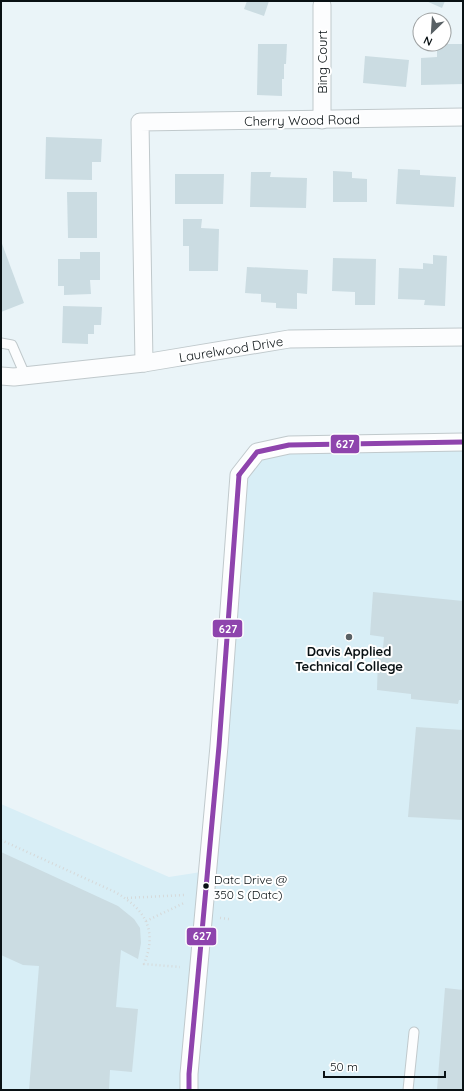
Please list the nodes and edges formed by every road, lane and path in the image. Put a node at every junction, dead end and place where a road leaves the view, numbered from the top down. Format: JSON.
{"nodes":[{"id":1,"x":322,"y":6,"type":"dead end"},
{"id":2,"x":463,"y":117,"type":"edge"},
{"id":3,"x":322,"y":120,"type":"junction"},
{"id":4,"x":463,"y":337,"type":"edge"},
{"id":5,"x":1,"y":343,"type":"edge"},
{"id":6,"x":144,"y":362,"type":"junction"},
{"id":7,"x":25,"y":375,"type":"junction"},
{"id":8,"x":1,"y":376,"type":"edge"},
{"id":9,"x":463,"y":442,"type":"edge"},
{"id":10,"x":1,"y":840,"type":"edge"},
{"id":11,"x":184,"y":895,"type":"dead end"},
{"id":12,"x":126,"y":898,"type":"junction"},
{"id":13,"x":184,"y":903,"type":"dead end"},
{"id":14,"x":215,"y":918,"type":"dead end"},
{"id":15,"x":229,"y":918,"type":"dead end"},
{"id":16,"x":146,"y":921,"type":"junction"},
{"id":17,"x":180,"y":967,"type":"dead end"},
{"id":18,"x":414,"y":1032,"type":"dead end"},
{"id":19,"x":189,"y":1090,"type":"edge"},
{"id":20,"x":408,"y":1090,"type":"edge"}],
"edges":[{"from":1,"to":3,"type":"street","name":"Bing Court"},
{"from":2,"to":3,"type":"street","name":"Cherry Wood Road"},
{"from":3,"to":6,"type":"street","name":"Cherry Wood Road"},
{"from":4,"to":6,"type":"street","name":"Laurelwood Drive"},
{"from":5,"to":7,"type":"lane"},
{"from":6,"to":7,"type":"street","name":"Laurelwood Drive"},
{"from":7,"to":8,"type":"street","name":"Laurelwood Drive"},
{"from":9,"to":19,"type":"street"},
{"from":10,"to":12,"type":"path"},
{"from":11,"to":12,"type":"path"},
{"from":12,"to":16,"type":"path"},
{"from":13,"to":16,"type":"path"},
{"from":14,"to":15,"type":"path"},
{"from":16,"to":17,"type":"path"},
{"from":18,"to":20,"type":"lane"}]}
